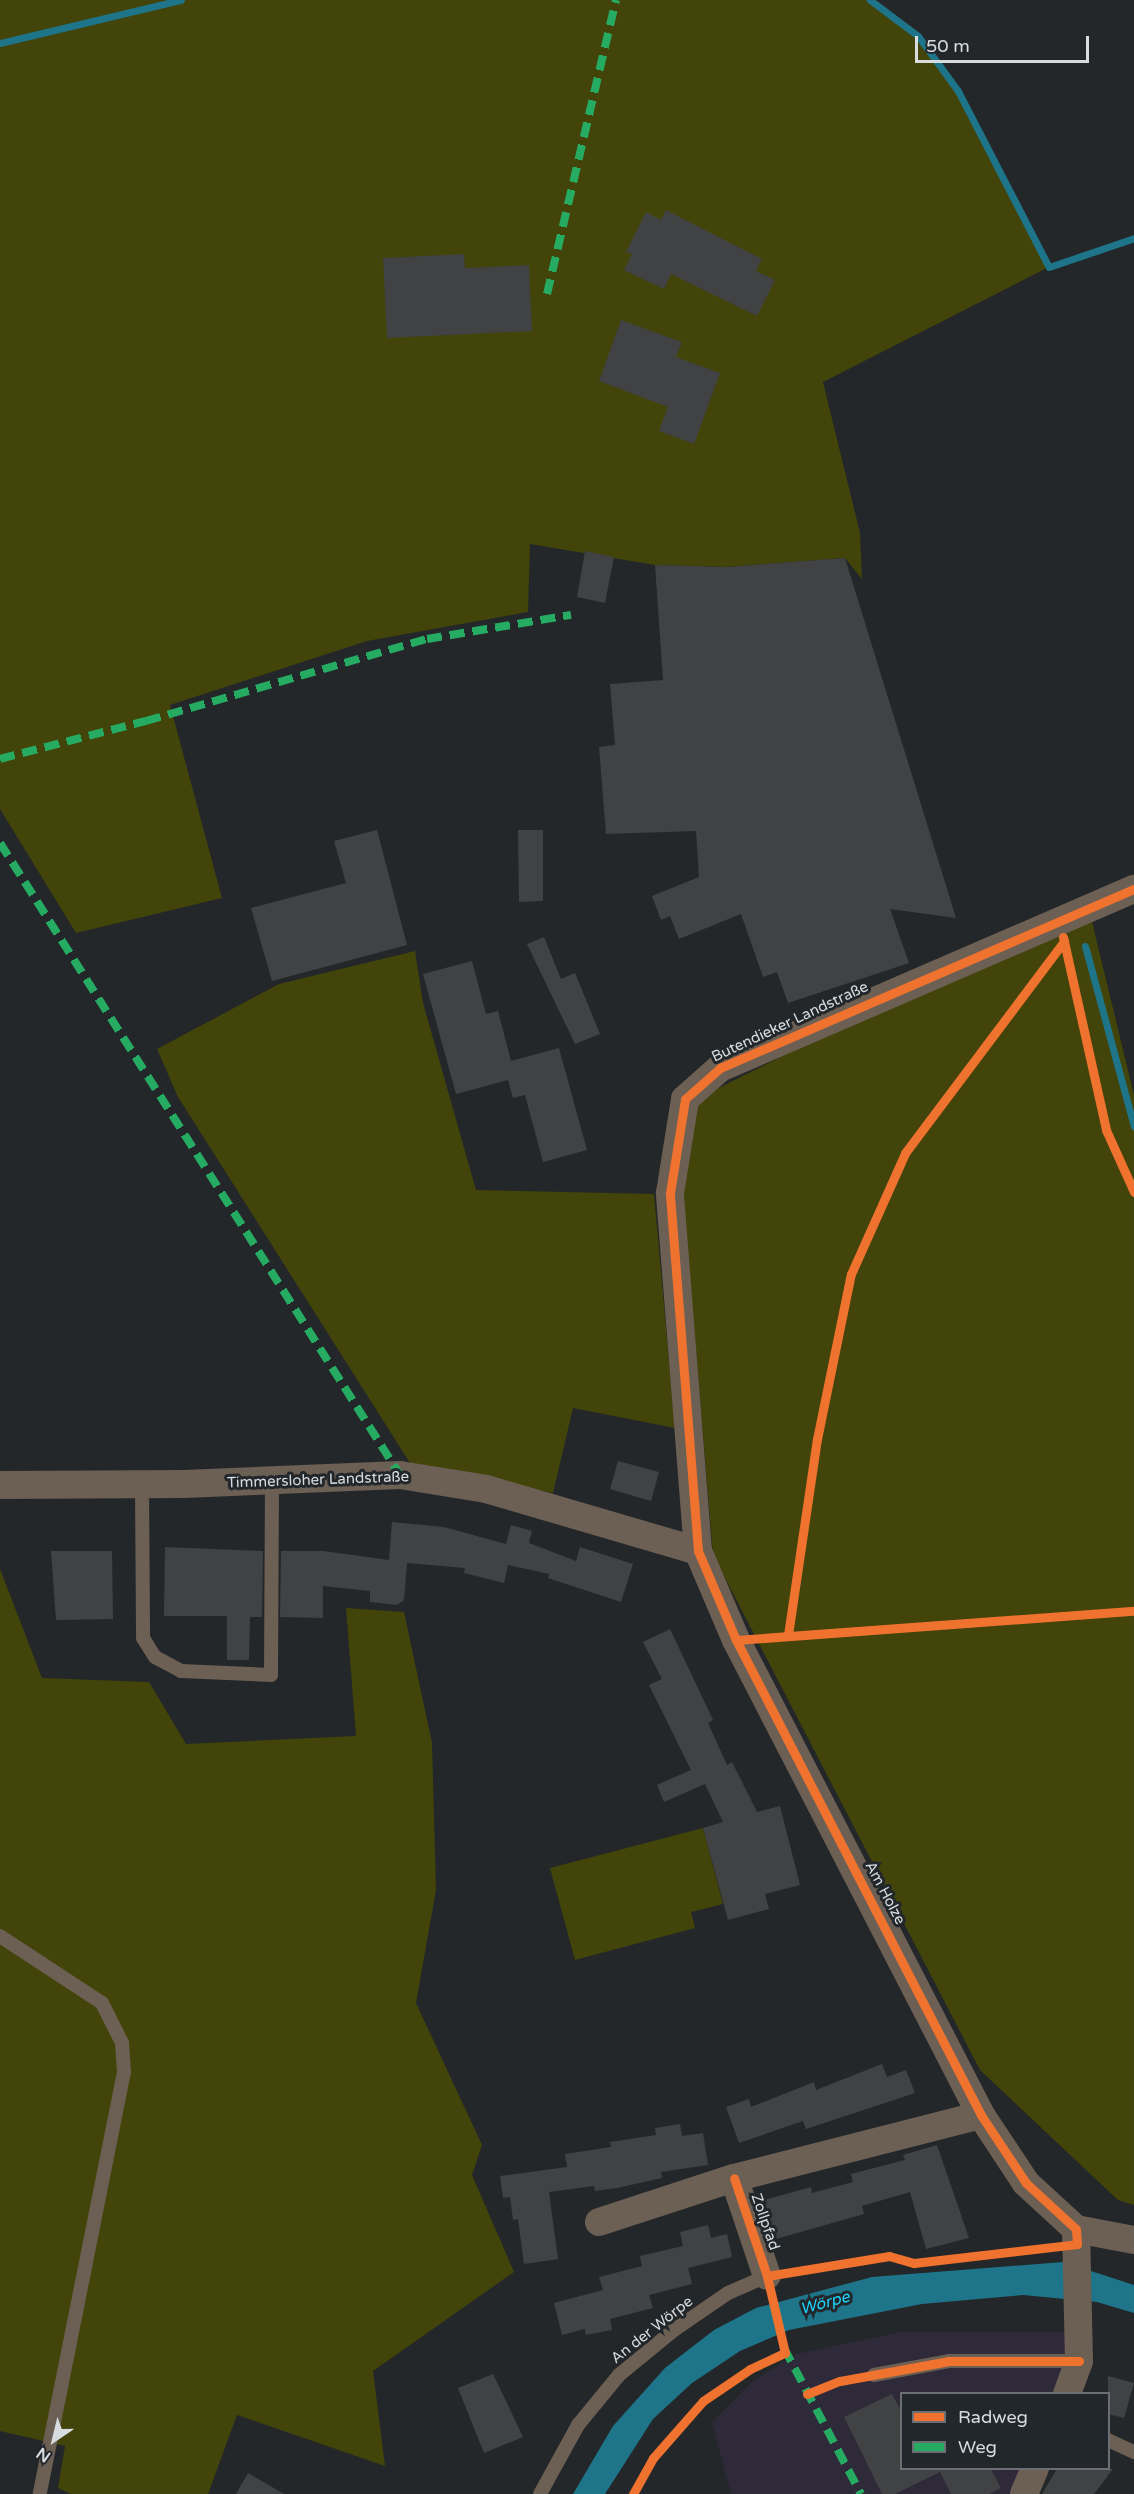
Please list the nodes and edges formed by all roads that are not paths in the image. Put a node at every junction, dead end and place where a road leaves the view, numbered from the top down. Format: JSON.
{"nodes":[{"id":1,"x":1134,"y":889,"type":"edge"},
{"id":2,"x":272,"y":1481,"type":"junction"},
{"id":3,"x":0,"y":1485,"type":"edge"},
{"id":4,"x":142,"y":1485,"type":"junction"},
{"id":5,"x":698,"y":1551,"type":"junction"},
{"id":6,"x":0,"y":1936,"type":"edge"},
{"id":7,"x":981,"y":2115,"type":"junction"},
{"id":8,"x":734,"y":2178,"type":"junction"},
{"id":9,"x":599,"y":2222,"type":"dead end"},
{"id":10,"x":1076,"y":2229,"type":"junction"},
{"id":11,"x":1134,"y":2240,"type":"edge"},
{"id":12,"x":767,"y":2276,"type":"joint"},
{"id":13,"x":1078,"y":2361,"type":"junction"},
{"id":14,"x":874,"y":2374,"type":"dead end"},
{"id":15,"x":1068,"y":2392,"type":"edge"},
{"id":16,"x":1110,"y":2441,"type":"edge"},
{"id":17,"x":1134,"y":2452,"type":"edge"},
{"id":18,"x":1035,"y":2470,"type":"edge"},
{"id":19,"x":40,"y":2494,"type":"edge"},
{"id":20,"x":540,"y":2494,"type":"edge"},
{"id":21,"x":1024,"y":2494,"type":"edge"}],
"edges":[{"from":1,"to":5,"type":"street","name":"Butendieker Landstraße"},
{"from":2,"to":4,"type":"street","name":"Timmersloher Landstraße"},
{"from":2,"to":4,"type":"lane"},
{"from":2,"to":5,"type":"street","name":"Timmersloher Landstraße"},
{"from":3,"to":4,"type":"street","name":"Timmersloher Landstraße"},
{"from":5,"to":7,"type":"street","name":"Am Holze"},
{"from":6,"to":19,"type":"lane"},
{"from":7,"to":8,"type":"street","name":"Zollpfad"},
{"from":7,"to":10,"type":"street","name":"Am Holze"},
{"from":8,"to":9,"type":"street","name":"Zollpfad"},
{"from":8,"to":12,"type":"street","name":"Zollpfad"},
{"from":10,"to":11,"type":"street"},
{"from":10,"to":13,"type":"street"},
{"from":12,"to":20,"type":"lane","name":"An der Wörpe"},
{"from":13,"to":14,"type":"lane"},
{"from":13,"to":15,"type":"street"},
{"from":16,"to":17,"type":"lane"},
{"from":18,"to":21,"type":"street"}]}
